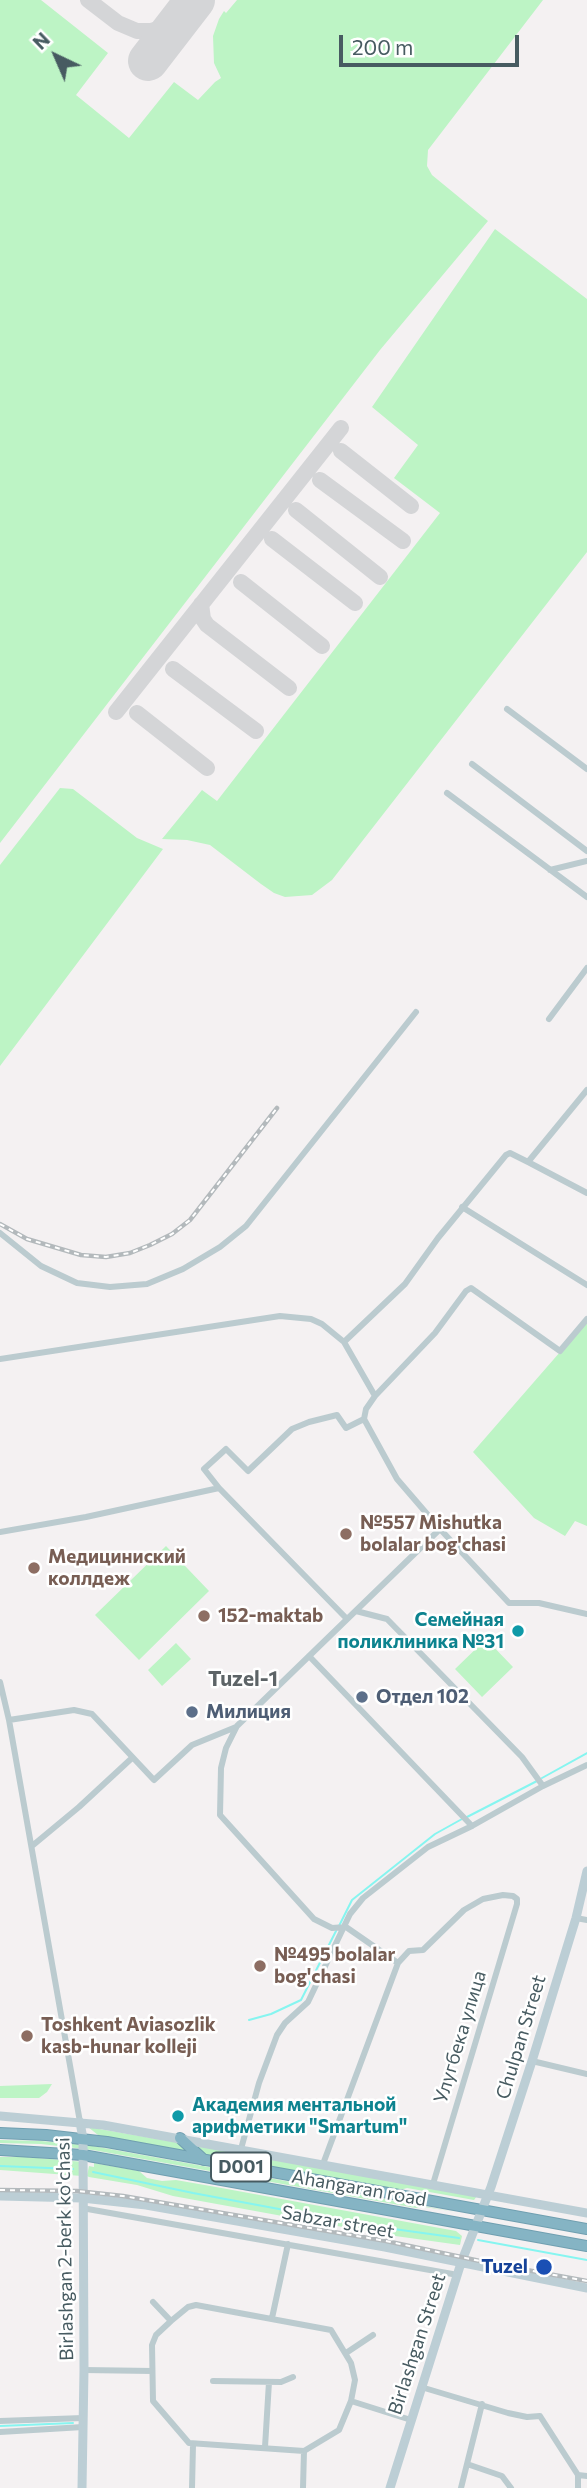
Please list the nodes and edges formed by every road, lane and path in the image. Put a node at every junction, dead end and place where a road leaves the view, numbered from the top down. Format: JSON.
{"nodes":[{"id":1,"x":507,"y":709,"type":"dead end"},
{"id":2,"x":471,"y":764,"type":"dead end"},
{"id":3,"x":587,"y":769,"type":"edge"},
{"id":4,"x":447,"y":793,"type":"dead end"},
{"id":5,"x":587,"y":851,"type":"edge"},
{"id":6,"x":587,"y":861,"type":"edge"},
{"id":7,"x":550,"y":870,"type":"junction"},
{"id":8,"x":587,"y":897,"type":"edge"},
{"id":9,"x":587,"y":968,"type":"edge"},
{"id":10,"x":416,"y":1012,"type":"dead end"},
{"id":11,"x":549,"y":1019,"type":"dead end"},
{"id":12,"x":587,"y":1090,"type":"edge"},
{"id":13,"x":528,"y":1162,"type":"junction"},
{"id":14,"x":587,"y":1193,"type":"edge"},
{"id":15,"x":462,"y":1207,"type":"junction"},
{"id":16,"x":0,"y":1233,"type":"edge"},
{"id":17,"x":587,"y":1285,"type":"edge"},
{"id":18,"x":587,"y":1319,"type":"edge"},
{"id":19,"x":344,"y":1342,"type":"junction"},
{"id":20,"x":0,"y":1359,"type":"edge"},
{"id":21,"x":375,"y":1396,"type":"junction"},
{"id":22,"x":364,"y":1419,"type":"junction"},
{"id":23,"x":219,"y":1488,"type":"junction"},
{"id":24,"x":440,"y":1529,"type":"junction"},
{"id":25,"x":0,"y":1532,"type":"edge"},
{"id":26,"x":356,"y":1611,"type":"junction"},
{"id":27,"x":587,"y":1614,"type":"edge"},
{"id":28,"x":347,"y":1619,"type":"junction"},
{"id":29,"x":309,"y":1656,"type":"junction"},
{"id":30,"x":0,"y":1682,"type":"edge"},
{"id":31,"x":9,"y":1720,"type":"junction"},
{"id":32,"x":237,"y":1726,"type":"junction"},
{"id":33,"x":132,"y":1758,"type":"junction"},
{"id":34,"x":587,"y":1765,"type":"edge"},
{"id":35,"x":540,"y":1781,"type":"junction"},
{"id":36,"x":471,"y":1824,"type":"junction"},
{"id":37,"x":32,"y":1846,"type":"junction"},
{"id":38,"x":587,"y":1871,"type":"edge"},
{"id":39,"x":576,"y":1918,"type":"junction"},
{"id":40,"x":587,"y":1920,"type":"edge"},
{"id":41,"x":340,"y":1928,"type":"junction"},
{"id":42,"x":398,"y":1963,"type":"junction"},
{"id":43,"x":532,"y":2062,"type":"junction"},
{"id":44,"x":587,"y":2074,"type":"edge"},
{"id":45,"x":0,"y":2116,"type":"edge"},
{"id":46,"x":80,"y":2122,"type":"junction"},
{"id":47,"x":0,"y":2133,"type":"edge"},
{"id":48,"x":83,"y":2138,"type":"junction"},
{"id":49,"x":180,"y":2138,"type":"junction"},
{"id":50,"x":240,"y":2149,"type":"junction"},
{"id":51,"x":0,"y":2150,"type":"edge"},
{"id":52,"x":83,"y":2155,"type":"junction"},
{"id":53,"x":204,"y":2160,"type":"junction"},
{"id":54,"x":323,"y":2164,"type":"junction"},
{"id":55,"x":433,"y":2184,"type":"junction"},
{"id":56,"x":488,"y":2194,"type":"junction"},
{"id":57,"x":0,"y":2196,"type":"edge"},
{"id":58,"x":82,"y":2203,"type":"junction"},
{"id":59,"x":481,"y":2211,"type":"junction"},
{"id":60,"x":189,"y":2213,"type":"junction"},
{"id":61,"x":587,"y":2213,"type":"edge"},
{"id":62,"x":187,"y":2226,"type":"junction"},
{"id":63,"x":474,"y":2227,"type":"junction"},
{"id":64,"x":587,"y":2229,"type":"edge"},
{"id":65,"x":288,"y":2244,"type":"junction"},
{"id":66,"x":587,"y":2246,"type":"edge"},
{"id":67,"x":461,"y":2263,"type":"junction"},
{"id":68,"x":458,"y":2275,"type":"junction"},
{"id":69,"x":587,"y":2288,"type":"edge"},
{"id":70,"x":153,"y":2302,"type":"dead end"},
{"id":71,"x":272,"y":2318,"type":"junction"},
{"id":72,"x":171,"y":2321,"type":"junction"},
{"id":73,"x":373,"y":2335,"type":"dead end"},
{"id":74,"x":346,"y":2353,"type":"junction"},
{"id":75,"x":84,"y":2370,"type":"junction"},
{"id":76,"x":152,"y":2371,"type":"junction"},
{"id":77,"x":293,"y":2376,"type":"dead end"},
{"id":78,"x":213,"y":2381,"type":"dead end"},
{"id":79,"x":269,"y":2382,"type":"junction"},
{"id":80,"x":422,"y":2387,"type":"junction"},
{"id":81,"x":351,"y":2401,"type":"junction"},
{"id":82,"x":482,"y":2404,"type":"junction"},
{"id":83,"x":411,"y":2420,"type":"junction"},
{"id":84,"x":0,"y":2421,"type":"edge"},
{"id":85,"x":83,"y":2423,"type":"junction"},
{"id":86,"x":0,"y":2432,"type":"edge"},
{"id":87,"x":193,"y":2445,"type":"junction"},
{"id":88,"x":265,"y":2447,"type":"junction"},
{"id":89,"x":304,"y":2451,"type":"junction"},
{"id":90,"x":467,"y":2464,"type":"junction"},
{"id":91,"x":578,"y":2475,"type":"junction"},
{"id":92,"x":587,"y":2476,"type":"edge"},
{"id":93,"x":82,"y":2488,"type":"edge"},
{"id":94,"x":192,"y":2488,"type":"edge"},
{"id":95,"x":303,"y":2488,"type":"edge"},
{"id":96,"x":390,"y":2488,"type":"edge"},
{"id":97,"x":461,"y":2488,"type":"edge"},
{"id":98,"x":511,"y":2488,"type":"edge"},
{"id":99,"x":578,"y":2488,"type":"edge"}],
"edges":[{"from":1,"to":3,"type":"street"},
{"from":2,"to":5,"type":"street"},
{"from":4,"to":7,"type":"street"},
{"from":6,"to":7,"type":"street"},
{"from":7,"to":8,"type":"street"},
{"from":9,"to":11,"type":"street"},
{"from":10,"to":16,"type":"street"},
{"from":12,"to":13,"type":"street"},
{"from":13,"to":14,"type":"street"},
{"from":13,"to":15,"type":"street"},
{"from":15,"to":17,"type":"street"},
{"from":15,"to":19,"type":"street"},
{"from":18,"to":21,"type":"street"},
{"from":19,"to":20,"type":"street"},
{"from":19,"to":21,"type":"street"},
{"from":21,"to":22,"type":"street"},
{"from":22,"to":23,"type":"street"},
{"from":22,"to":24,"type":"street"},
{"from":23,"to":25,"type":"street"},
{"from":23,"to":28,"type":"street"},
{"from":24,"to":26,"type":"street"},
{"from":24,"to":27,"type":"street"},
{"from":26,"to":28,"type":"street"},
{"from":26,"to":35,"type":"street"},
{"from":28,"to":29,"type":"street"},
{"from":29,"to":32,"type":"street"},
{"from":29,"to":36,"type":"street"},
{"from":30,"to":31,"type":"street","name":"Birlashgan 2-berk ko'chasi"},
{"from":31,"to":33,"type":"street"},
{"from":31,"to":37,"type":"street","name":"Birlashgan 2-berk ko'chasi"},
{"from":32,"to":33,"type":"street"},
{"from":32,"to":41,"type":"street"},
{"from":33,"to":37,"type":"street"},
{"from":34,"to":35,"type":"street"},
{"from":35,"to":36,"type":"street"},
{"from":36,"to":41,"type":"street"},
{"from":37,"to":46,"type":"street","name":"Birlashgan 2-berk ko'chasi"},
{"from":38,"to":39,"type":"main road","name":"Chulpan Street"},
{"from":39,"to":40,"type":"street"},
{"from":39,"to":43,"type":"main road","name":"Chulpan Street"},
{"from":41,"to":42,"type":"street"},
{"from":41,"to":50,"type":"street"},
{"from":42,"to":54,"type":"street"},
{"from":42,"to":55,"type":"street","name":"Улугбека улица"},
{"from":43,"to":44,"type":"street"},
{"from":43,"to":56,"type":"main road","name":"Chulpan Street"},
{"from":45,"to":46,"type":"main road","name":"Ahangaran road"},
{"from":46,"to":48,"type":"main road","name":"Birlashgan 2-berk ko'chasi"},
{"from":46,"to":49,"type":"main road","name":"Ahangaran road"},
{"from":47,"to":48,"type":"highway","name":"Ahangaran road","number":"D001"},
{"from":48,"to":52,"type":"main road","name":"Birlashgan 2-berk ko'chasi"},
{"from":48,"to":53,"type":"highway","name":"Ahangaran road","number":"D001"},
{"from":49,"to":50,"type":"main road","name":"Ahangaran road"},
{"from":49,"to":53,"type":"highway"},
{"from":50,"to":54,"type":"main road","name":"Ahangaran road"},
{"from":51,"to":52,"type":"highway","name":"Ahangaran road","number":"D001"},
{"from":52,"to":58,"type":"main road","name":"Birlashgan 2-berk ko'chasi"},
{"from":52,"to":63,"type":"highway","name":"Ahangaran road","number":"D001"},
{"from":53,"to":59,"type":"highway","name":"Ahangaran road","number":"D001"},
{"from":54,"to":55,"type":"main road","name":"Ahangaran road"},
{"from":55,"to":56,"type":"main road","name":"Ahangaran road"},
{"from":56,"to":59,"type":"main road","name":"Chulpan Street"},
{"from":56,"to":61,"type":"main road","name":"Ahangaran road"},
{"from":57,"to":58,"type":"main road","name":"Sabzar street"},
{"from":58,"to":60,"type":"main road","name":"Sabzar street"},
{"from":58,"to":62,"type":"street"},
{"from":58,"to":75,"type":"main road","name":"Birlashgan 2-berk ko'chasi"},
{"from":59,"to":63,"type":"main road","name":"Birlashgan Street"},
{"from":59,"to":64,"type":"highway","name":"Ahangaran road","number":"D001"},
{"from":60,"to":62,"type":"street"},
{"from":60,"to":67,"type":"main road","name":"Sabzar street"},
{"from":62,"to":65,"type":"street"},
{"from":63,"to":66,"type":"highway","name":"Ahangaran road","number":"D001"},
{"from":63,"to":67,"type":"main road","name":"Birlashgan Street"},
{"from":65,"to":68,"type":"street"},
{"from":65,"to":71,"type":"street"},
{"from":67,"to":68,"type":"main road","name":"Birlashgan Street"},
{"from":67,"to":69,"type":"main road","name":"Sabzar street"},
{"from":68,"to":80,"type":"main road","name":"Birlashgan Street"},
{"from":70,"to":72,"type":"street"},
{"from":71,"to":72,"type":"street"},
{"from":71,"to":74,"type":"street"},
{"from":72,"to":76,"type":"street"},
{"from":73,"to":74,"type":"street"},
{"from":74,"to":81,"type":"street"},
{"from":75,"to":76,"type":"street"},
{"from":75,"to":85,"type":"main road","name":"Birlashgan 2-berk ko'chasi"},
{"from":76,"to":87,"type":"street"},
{"from":77,"to":79,"type":"street"},
{"from":78,"to":79,"type":"street"},
{"from":79,"to":88,"type":"street"},
{"from":80,"to":82,"type":"street"},
{"from":80,"to":83,"type":"main road","name":"Birlashgan Street"},
{"from":81,"to":83,"type":"street"},
{"from":81,"to":89,"type":"street"},
{"from":82,"to":90,"type":"street"},
{"from":82,"to":91,"type":"street"},
{"from":83,"to":96,"type":"main road","name":"Birlashgan Street"},
{"from":84,"to":85,"type":"street"},
{"from":85,"to":86,"type":"street"},
{"from":85,"to":93,"type":"main road","name":"Birlashgan 2-berk ko'chasi"},
{"from":87,"to":88,"type":"street"},
{"from":87,"to":94,"type":"street"},
{"from":88,"to":89,"type":"street"},
{"from":89,"to":95,"type":"street"},
{"from":90,"to":97,"type":"street"},
{"from":90,"to":98,"type":"street"},
{"from":91,"to":92,"type":"street"},
{"from":91,"to":99,"type":"street"}]}
